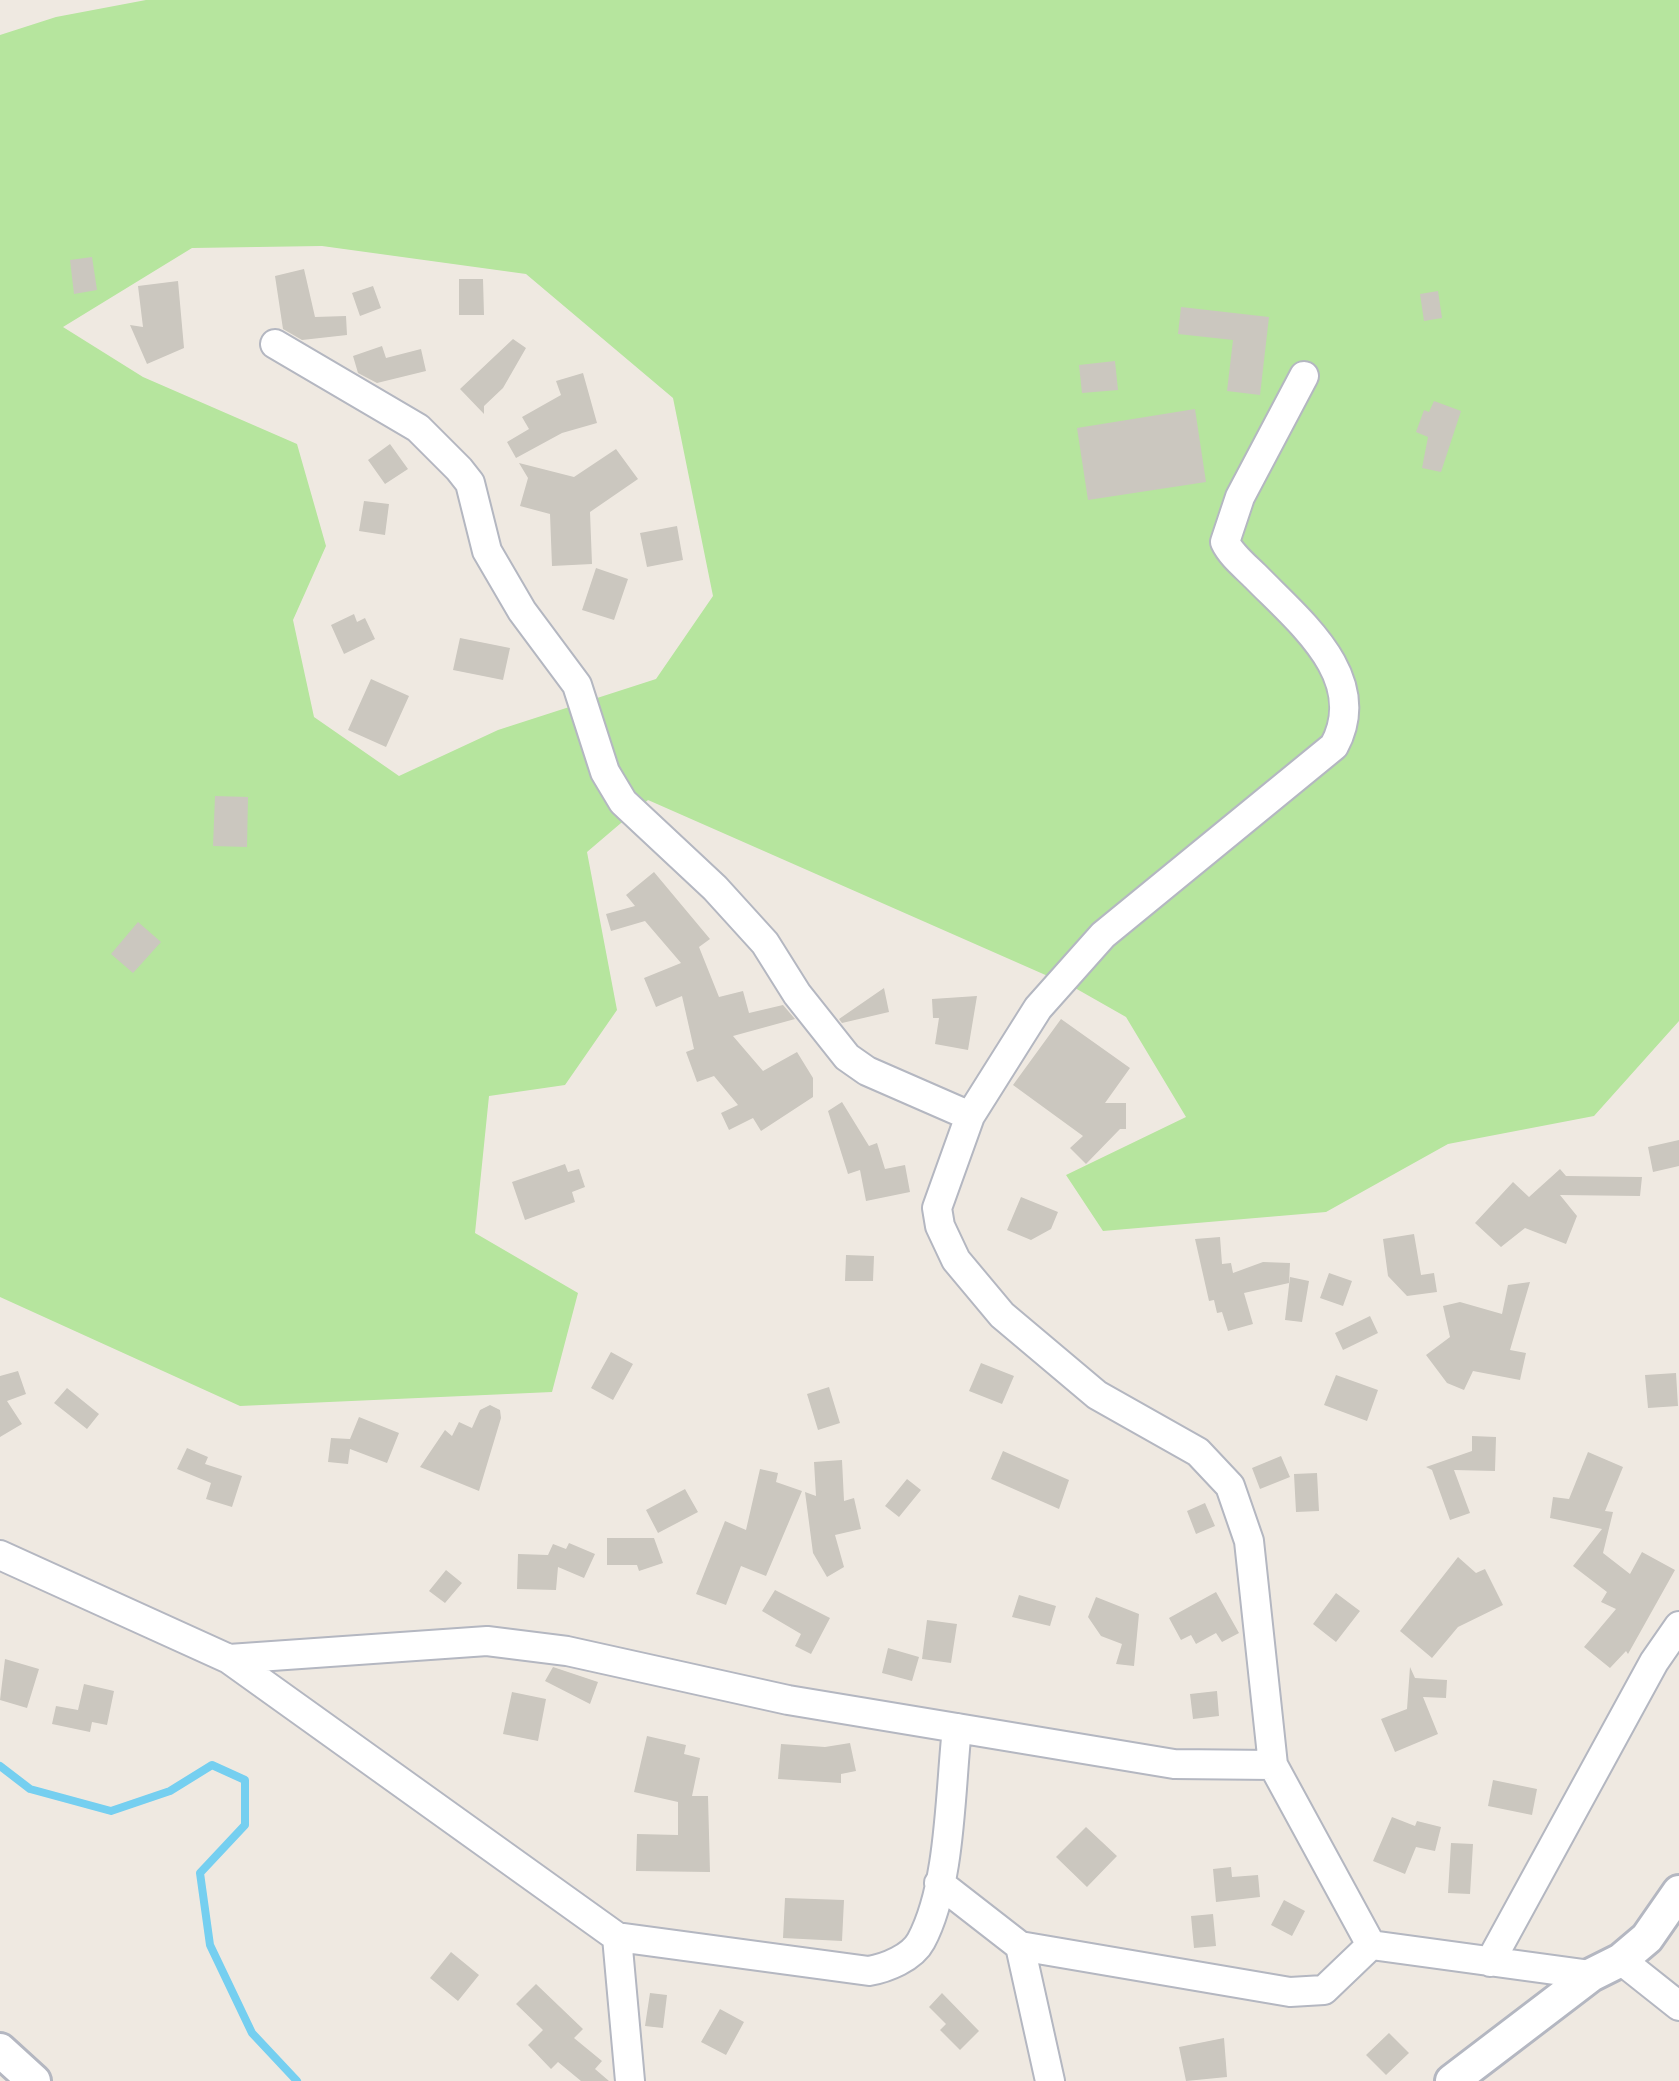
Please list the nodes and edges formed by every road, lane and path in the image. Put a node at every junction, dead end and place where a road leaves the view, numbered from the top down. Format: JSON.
{"nodes":[{"id":1,"x":275,"y":344,"type":"dead end"},
{"id":2,"x":1304,"y":376,"type":"dead end"},
{"id":3,"x":970,"y":1116,"type":"junction"},
{"id":4,"x":0,"y":1555,"type":"edge"},
{"id":5,"x":1679,"y":1626,"type":"edge"},
{"id":6,"x":228,"y":1659,"type":"junction"},
{"id":7,"x":957,"y":1728,"type":"junction"},
{"id":8,"x":1273,"y":1765,"type":"junction"},
{"id":9,"x":939,"y":1884,"type":"junction"},
{"id":10,"x":1679,"y":1892,"type":"edge"},
{"id":11,"x":617,"y":1937,"type":"junction"},
{"id":12,"x":1020,"y":1946,"type":"junction"},
{"id":13,"x":1371,"y":1946,"type":"junction"},
{"id":14,"x":1621,"y":1960,"type":"junction"},
{"id":15,"x":1490,"y":1962,"type":"junction"},
{"id":16,"x":1591,"y":1974,"type":"junction"},
{"id":17,"x":1679,"y":2006,"type":"edge"},
{"id":18,"x":0,"y":2050,"type":"edge"},
{"id":19,"x":34,"y":2081,"type":"edge"},
{"id":20,"x":630,"y":2081,"type":"edge"},
{"id":21,"x":1050,"y":2081,"type":"edge"},
{"id":22,"x":1452,"y":2081,"type":"edge"}],
"edges":[{"from":1,"to":3,"type":"street"},
{"from":2,"to":3,"type":"street"},
{"from":3,"to":8,"type":"street"},
{"from":4,"to":6,"type":"street"},
{"from":5,"to":15,"type":"street"},
{"from":6,"to":7,"type":"street"},
{"from":6,"to":11,"type":"street"},
{"from":7,"to":8,"type":"street"},
{"from":7,"to":9,"type":"street"},
{"from":8,"to":13,"type":"street"},
{"from":9,"to":11,"type":"street"},
{"from":9,"to":12,"type":"street"},
{"from":10,"to":14,"type":"street"},
{"from":11,"to":20,"type":"street"},
{"from":12,"to":13,"type":"street"},
{"from":12,"to":21,"type":"street"},
{"from":13,"to":15,"type":"street"},
{"from":14,"to":16,"type":"street"},
{"from":14,"to":17,"type":"street"},
{"from":15,"to":16,"type":"street"},
{"from":16,"to":22,"type":"street"},
{"from":18,"to":19,"type":"street"}]}
